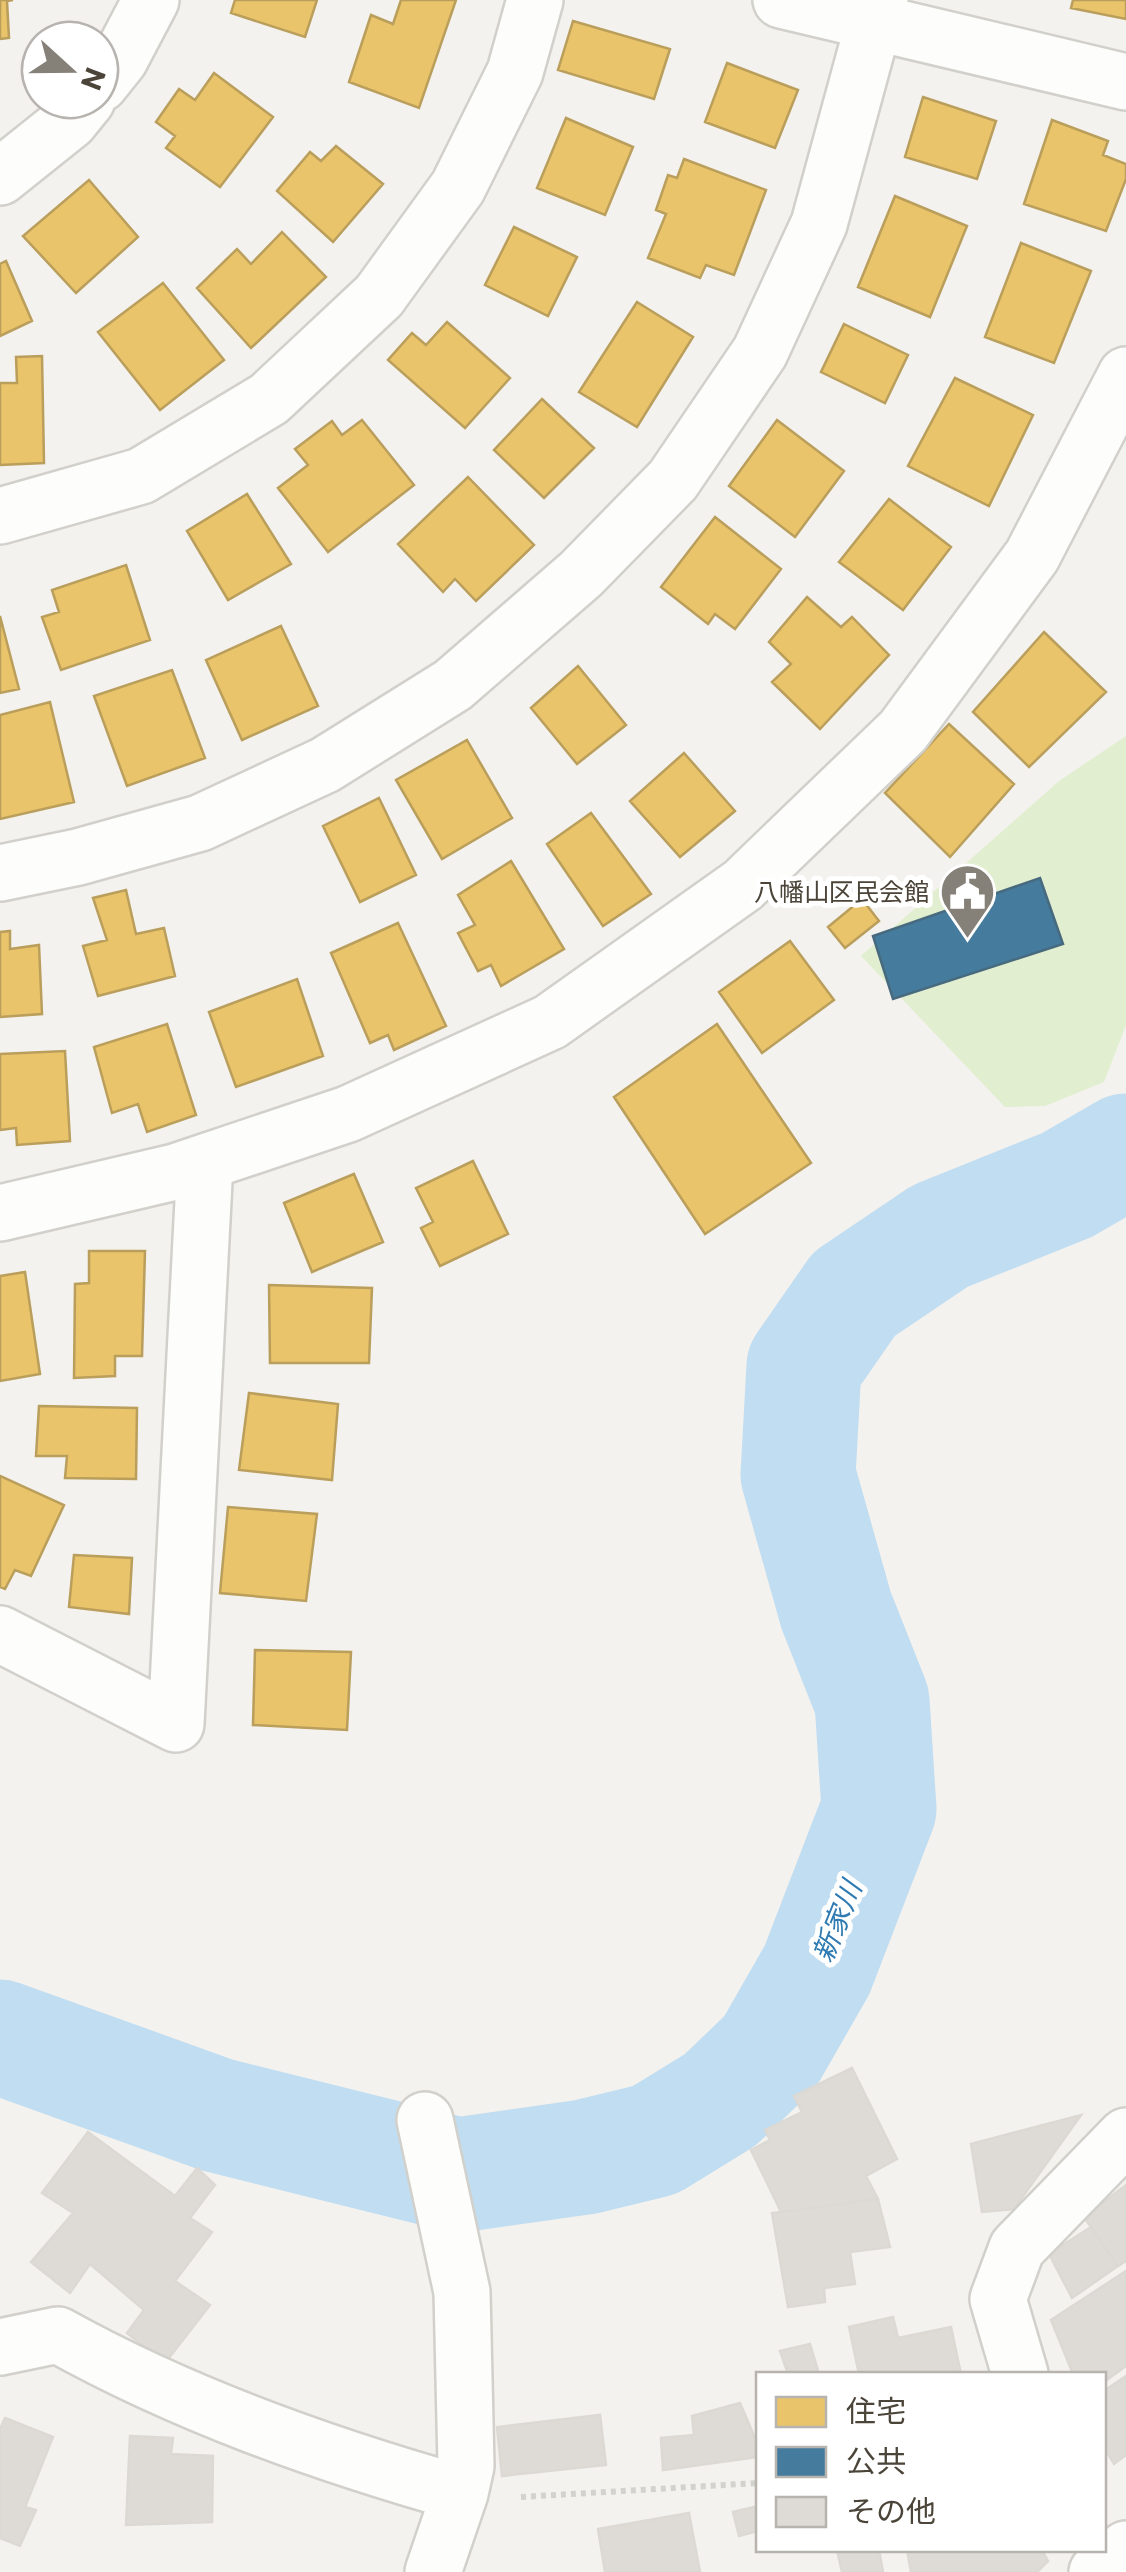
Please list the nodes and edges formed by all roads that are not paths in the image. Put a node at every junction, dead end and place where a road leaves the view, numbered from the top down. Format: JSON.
{"nodes":[{"id":1,"x":151,"y":0,"type":"edge"},
{"id":2,"x":535,"y":0,"type":"edge"},
{"id":3,"x":781,"y":0,"type":"edge"},
{"id":4,"x":878,"y":11,"type":"edge"},
{"id":5,"x":120,"y":59,"type":"edge"},
{"id":6,"x":1126,"y":82,"type":"edge"},
{"id":7,"x":71,"y":120,"type":"edge"},
{"id":8,"x":0,"y":178,"type":"edge"},
{"id":9,"x":1126,"y":375,"type":"edge"},
{"id":10,"x":0,"y":516,"type":"edge"},
{"id":11,"x":0,"y":873,"type":"edge"},
{"id":12,"x":205,"y":1162,"type":"junction"},
{"id":13,"x":0,"y":1213,"type":"edge"},
{"id":14,"x":0,"y":1634,"type":"edge"},
{"id":15,"x":425,"y":2120,"type":"dead end"},
{"id":16,"x":1126,"y":2136,"type":"edge"},
{"id":17,"x":0,"y":2347,"type":"edge"},
{"id":18,"x":1019,"y":2372,"type":"edge"},
{"id":19,"x":460,"y":2493,"type":"junction"},
{"id":20,"x":1126,"y":2550,"type":"edge"},
{"id":21,"x":433,"y":2572,"type":"edge"},
{"id":22,"x":1097,"y":2572,"type":"edge"}],
"edges":[{"from":1,"to":5,"type":"street"},
{"from":2,"to":10,"type":"street"},
{"from":3,"to":4,"type":"street"},
{"from":4,"to":6,"type":"street"},
{"from":4,"to":11,"type":"street"},
{"from":7,"to":8,"type":"street"},
{"from":9,"to":12,"type":"street"},
{"from":12,"to":13,"type":"street"},
{"from":12,"to":14,"type":"street"},
{"from":15,"to":19,"type":"street"},
{"from":16,"to":18,"type":"street"},
{"from":17,"to":19,"type":"street"},
{"from":19,"to":21,"type":"street"},
{"from":20,"to":22,"type":"street"}]}
